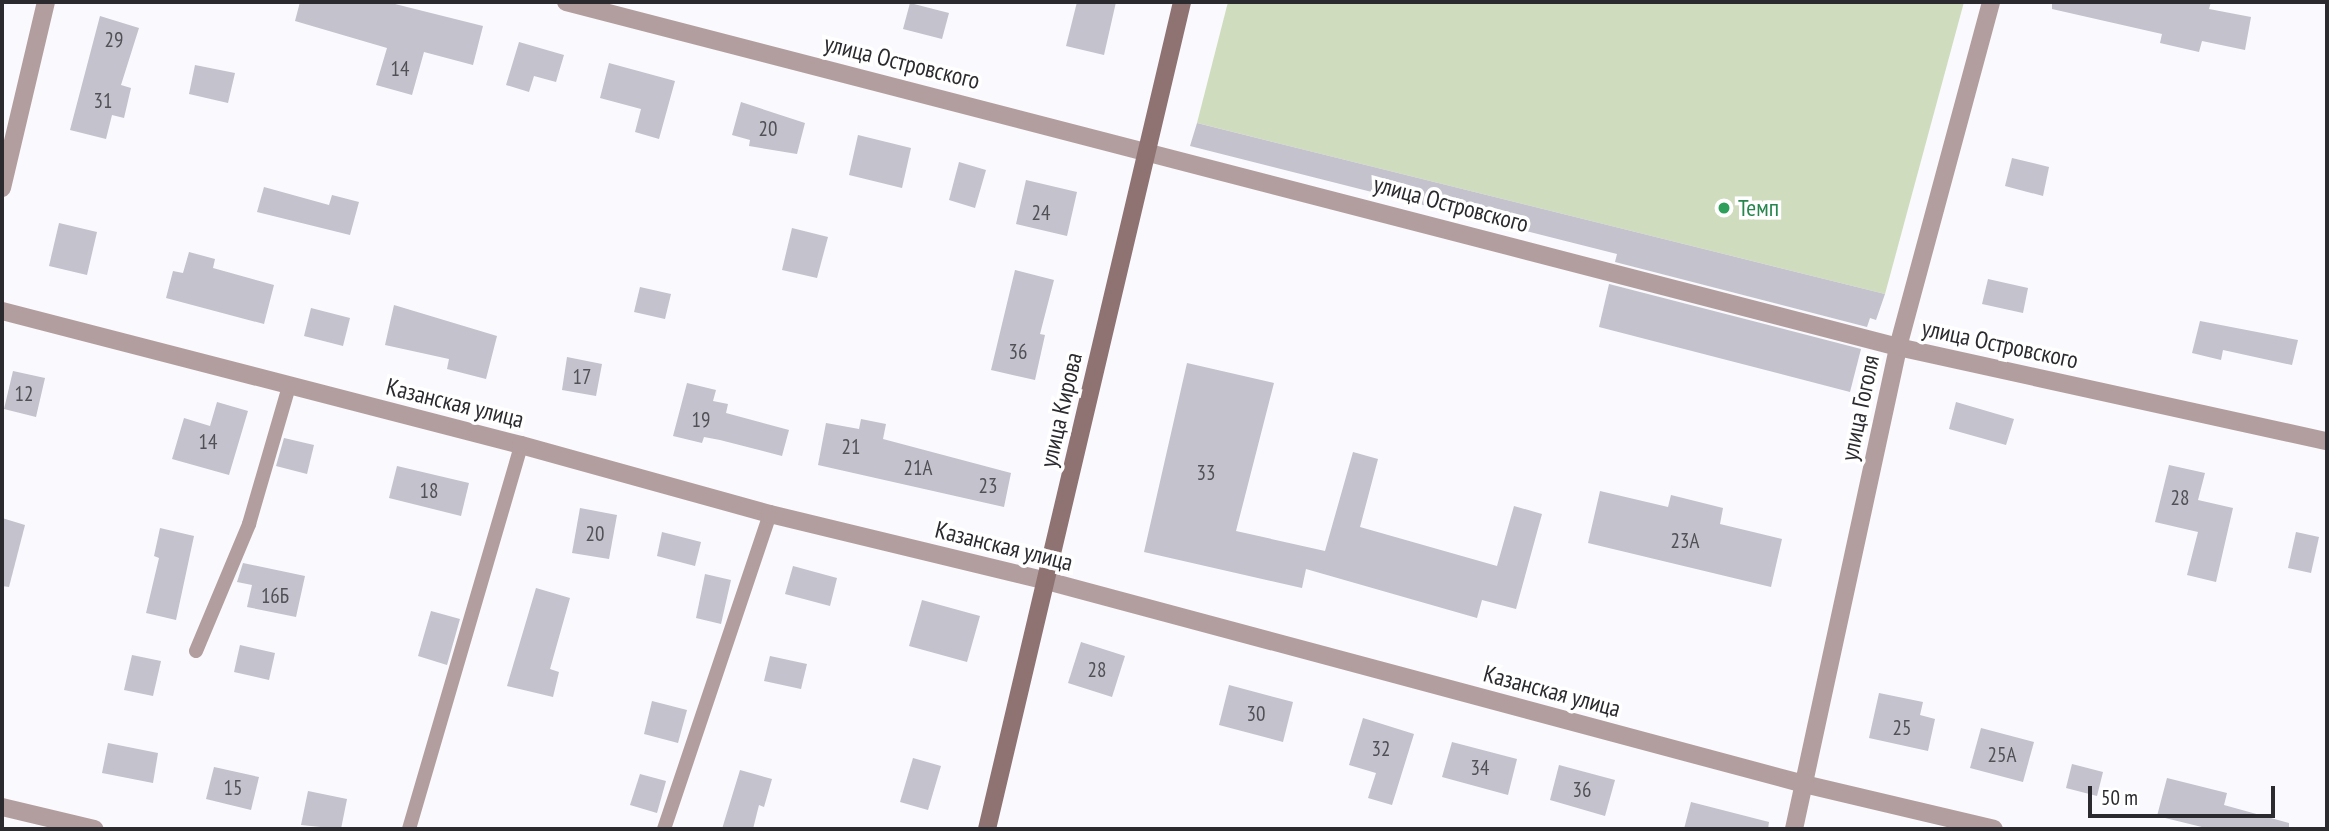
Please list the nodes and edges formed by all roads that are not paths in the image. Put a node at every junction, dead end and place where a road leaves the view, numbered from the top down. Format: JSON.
{"nodes":[{"id":1,"x":46,"y":2,"type":"edge"},
{"id":2,"x":566,"y":2,"type":"edge"},
{"id":3,"x":1182,"y":2,"type":"edge"},
{"id":4,"x":1991,"y":2,"type":"edge"},
{"id":5,"x":1147,"y":150,"type":"junction"},
{"id":6,"x":2,"y":188,"type":"edge"},
{"id":7,"x":2,"y":311,"type":"edge"},
{"id":8,"x":1898,"y":347,"type":"junction"},
{"id":9,"x":289,"y":386,"type":"junction"},
{"id":10,"x":2327,"y":441,"type":"edge"},
{"id":11,"x":521,"y":445,"type":"junction"},
{"id":12,"x":770,"y":514,"type":"junction"},
{"id":13,"x":1046,"y":581,"type":"junction"},
{"id":14,"x":196,"y":651,"type":"dead end"},
{"id":15,"x":1804,"y":784,"type":"junction"},
{"id":16,"x":2,"y":807,"type":"edge"},
{"id":17,"x":94,"y":829,"type":"edge"},
{"id":18,"x":409,"y":829,"type":"edge"},
{"id":19,"x":664,"y":829,"type":"edge"},
{"id":20,"x":987,"y":829,"type":"edge"},
{"id":21,"x":1794,"y":829,"type":"edge"},
{"id":22,"x":1994,"y":829,"type":"edge"}],
"edges":[{"from":1,"to":6,"type":"street"},
{"from":2,"to":5,"type":"street","name":"улица Островского"},
{"from":3,"to":5,"type":"street","name":"улица Кирова"},
{"from":4,"to":8,"type":"street","name":"улица Гоголя"},
{"from":5,"to":8,"type":"street","name":"улица Островского"},
{"from":5,"to":13,"type":"street","name":"улица Кирова"},
{"from":7,"to":9,"type":"street","name":"Казанская улица"},
{"from":8,"to":10,"type":"street","name":"улица Островского"},
{"from":8,"to":15,"type":"street","name":"улица Гоголя"},
{"from":9,"to":11,"type":"street","name":"Казанская улица"},
{"from":9,"to":14,"type":"lane"},
{"from":11,"to":12,"type":"street","name":"Казанская улица"},
{"from":11,"to":18,"type":"lane"},
{"from":12,"to":13,"type":"street","name":"Казанская улица"},
{"from":12,"to":19,"type":"lane"},
{"from":13,"to":15,"type":"street","name":"Казанская улица"},
{"from":13,"to":20,"type":"street","name":"улица Кирова"},
{"from":15,"to":21,"type":"street","name":"улица Гоголя"},
{"from":15,"to":22,"type":"street","name":"Казанская улица"},
{"from":16,"to":17,"type":"street"}]}
